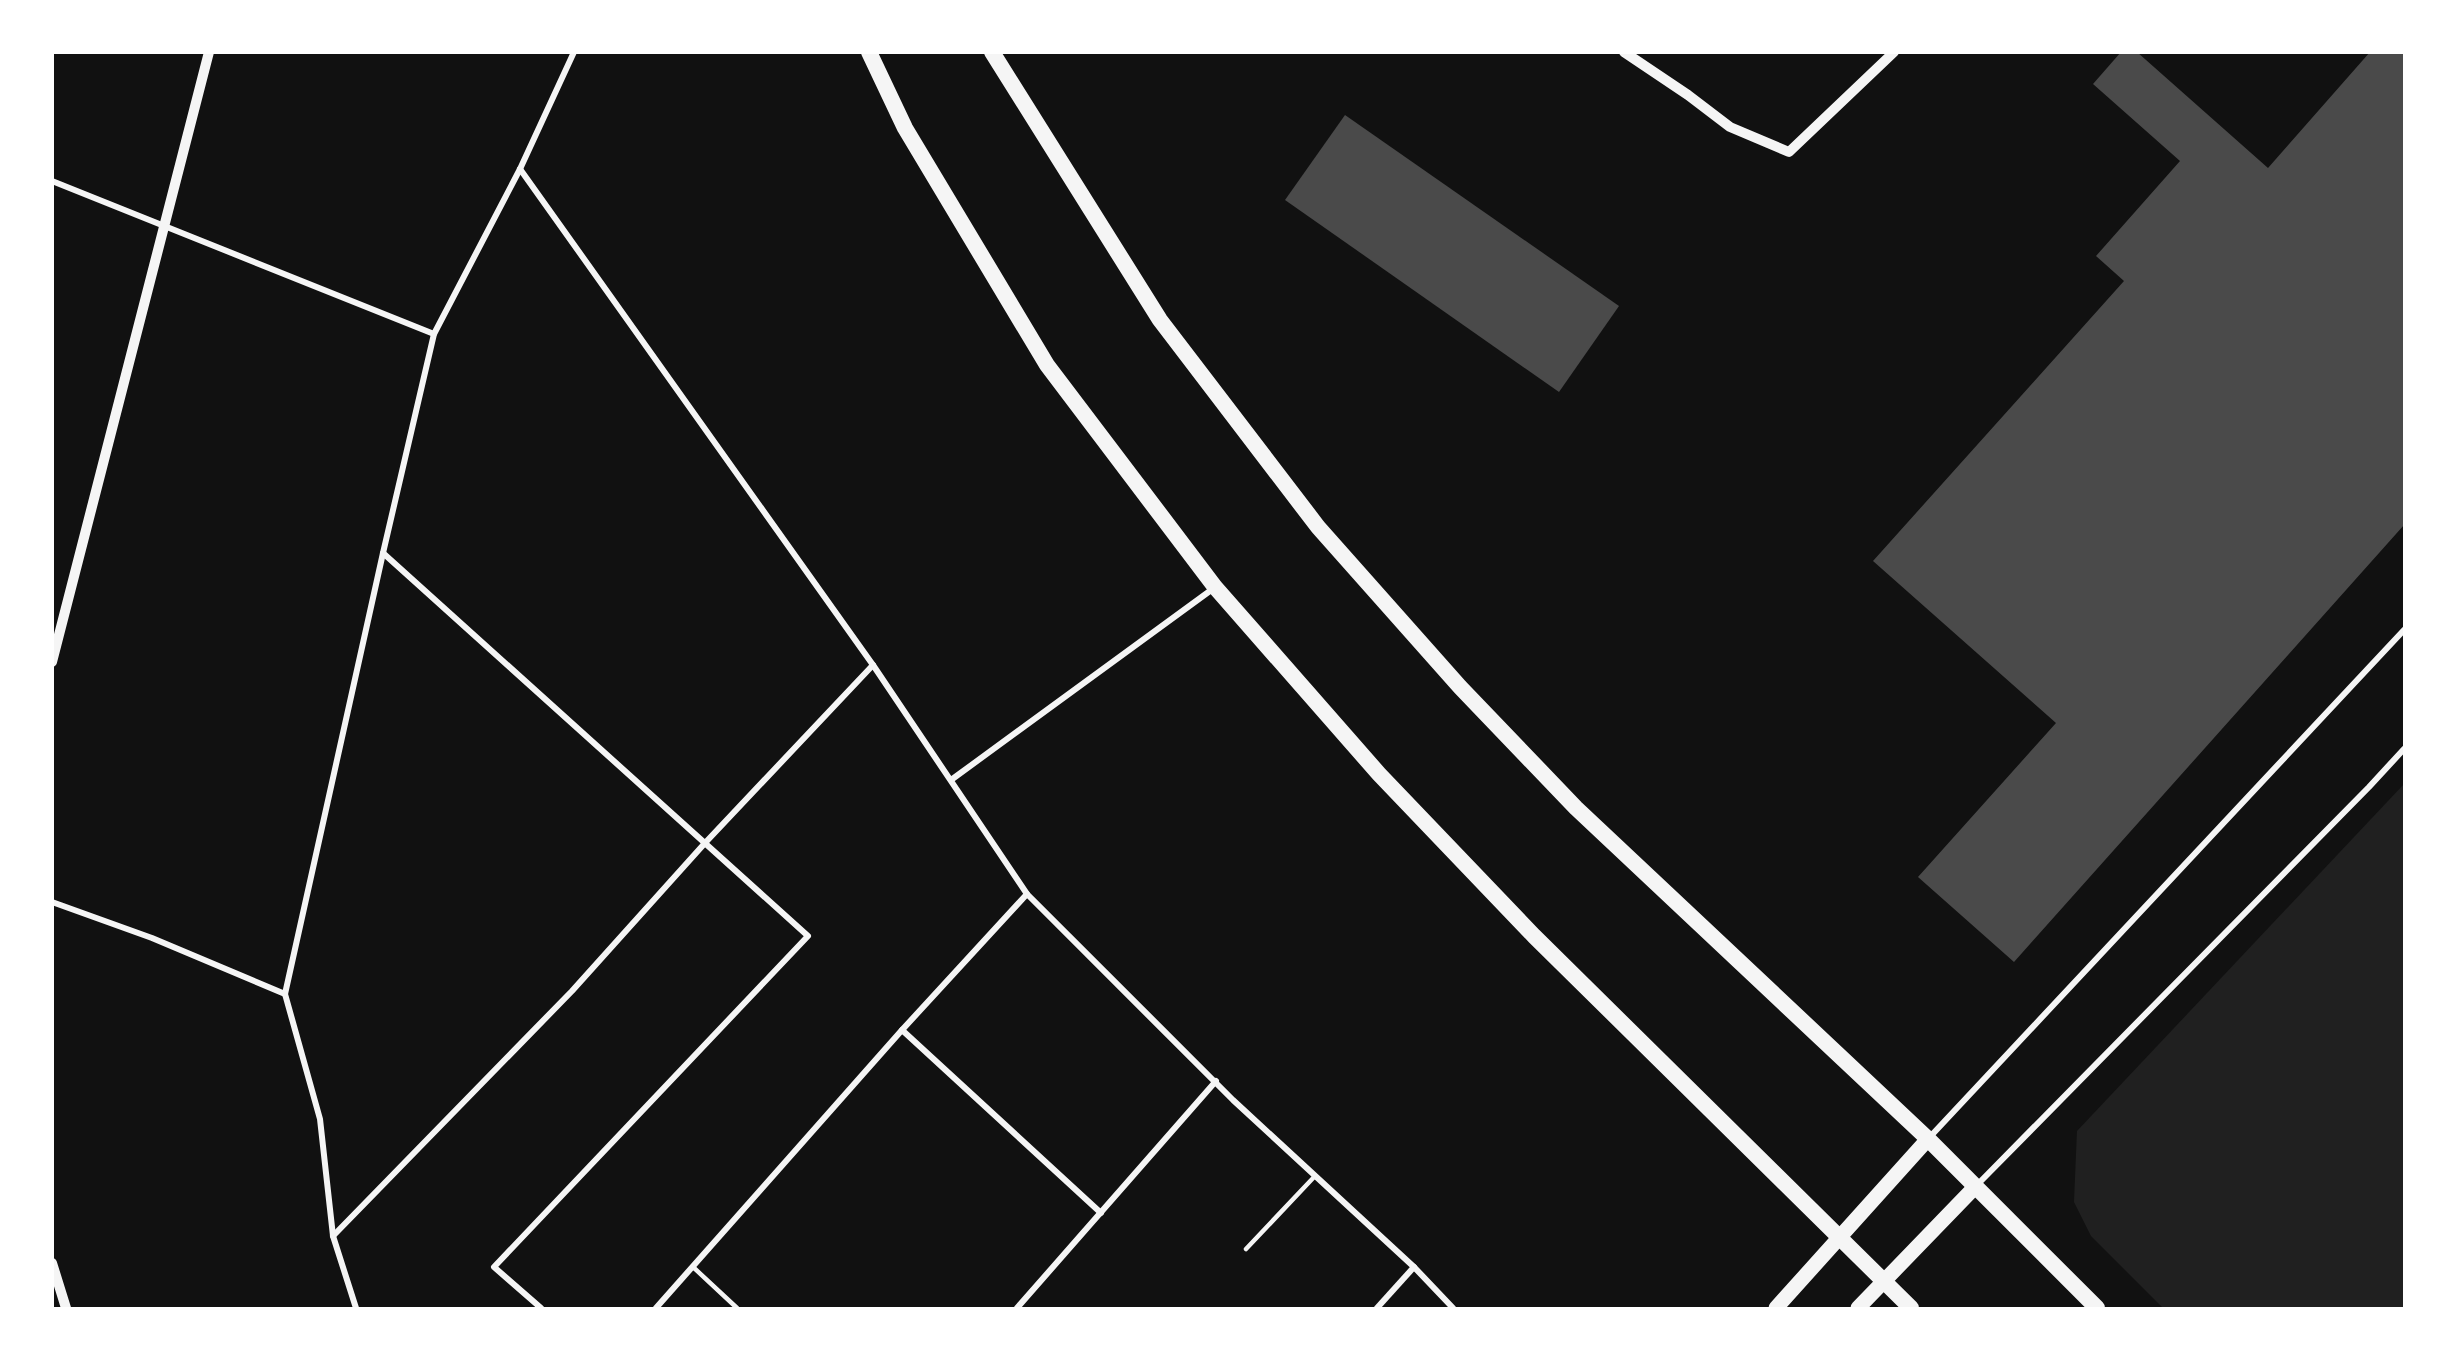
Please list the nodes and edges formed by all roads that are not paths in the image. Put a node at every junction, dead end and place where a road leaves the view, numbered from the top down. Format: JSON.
{"nodes":[{"id":1,"x":209,"y":52,"type":"edge"},
{"id":2,"x":574,"y":52,"type":"edge"},
{"id":3,"x":869,"y":52,"type":"edge"},
{"id":4,"x":992,"y":52,"type":"edge"},
{"id":5,"x":1624,"y":52,"type":"edge"},
{"id":6,"x":1894,"y":52,"type":"edge"},
{"id":7,"x":520,"y":169,"type":"junction"},
{"id":8,"x":52,"y":181,"type":"edge"},
{"id":9,"x":164,"y":225,"type":"junction"},
{"id":10,"x":434,"y":334,"type":"junction"},
{"id":11,"x":382,"y":553,"type":"junction"},
{"id":12,"x":1215,"y":587,"type":"junction"},
{"id":13,"x":2404,"y":630,"type":"edge"},
{"id":14,"x":52,"y":662,"type":"edge"},
{"id":15,"x":873,"y":665,"type":"junction"},
{"id":16,"x":2404,"y":749,"type":"edge"},
{"id":17,"x":951,"y":780,"type":"junction"},
{"id":18,"x":705,"y":843,"type":"junction"},
{"id":19,"x":1027,"y":894,"type":"junction"},
{"id":20,"x":52,"y":902,"type":"edge"},
{"id":21,"x":285,"y":994,"type":"junction"},
{"id":22,"x":902,"y":1030,"type":"junction"},
{"id":23,"x":1216,"y":1082,"type":"junction"},
{"id":24,"x":1928,"y":1139,"type":"junction"},
{"id":25,"x":1315,"y":1176,"type":"junction"},
{"id":26,"x":1975,"y":1187,"type":"junction"},
{"id":27,"x":1101,"y":1213,"type":"junction"},
{"id":28,"x":333,"y":1236,"type":"junction"},
{"id":29,"x":1839,"y":1239,"type":"junction"},
{"id":30,"x":1246,"y":1249,"type":"dead end"},
{"id":31,"x":52,"y":1263,"type":"edge"},
{"id":32,"x":693,"y":1267,"type":"junction"},
{"id":33,"x":1414,"y":1267,"type":"junction"},
{"id":34,"x":1882,"y":1281,"type":"junction"},
{"id":35,"x":66,"y":1308,"type":"edge"},
{"id":36,"x":356,"y":1308,"type":"edge"},
{"id":37,"x":541,"y":1308,"type":"edge"},
{"id":38,"x":656,"y":1308,"type":"edge"},
{"id":39,"x":737,"y":1308,"type":"edge"},
{"id":40,"x":1017,"y":1308,"type":"edge"},
{"id":41,"x":1377,"y":1308,"type":"edge"},
{"id":42,"x":1453,"y":1308,"type":"edge"},
{"id":43,"x":1776,"y":1308,"type":"edge"},
{"id":44,"x":1858,"y":1308,"type":"edge"},
{"id":45,"x":1911,"y":1308,"type":"edge"},
{"id":46,"x":2097,"y":1308,"type":"edge"}],
"edges":[{"from":1,"to":9,"type":"street"},
{"from":2,"to":7,"type":"street"},
{"from":3,"to":12,"type":"highway"},
{"from":4,"to":24,"type":"highway"},
{"from":5,"to":6,"type":"street"},
{"from":7,"to":10,"type":"street"},
{"from":7,"to":15,"type":"street"},
{"from":8,"to":9,"type":"street"},
{"from":9,"to":10,"type":"street"},
{"from":9,"to":14,"type":"street"},
{"from":10,"to":11,"type":"street"},
{"from":11,"to":18,"type":"street"},
{"from":11,"to":21,"type":"street"},
{"from":12,"to":17,"type":"street"},
{"from":12,"to":29,"type":"highway"},
{"from":13,"to":24,"type":"street"},
{"from":15,"to":17,"type":"street"},
{"from":15,"to":18,"type":"street"},
{"from":16,"to":26,"type":"street"},
{"from":17,"to":19,"type":"street"},
{"from":18,"to":28,"type":"street"},
{"from":18,"to":37,"type":"street"},
{"from":19,"to":22,"type":"street"},
{"from":19,"to":23,"type":"street"},
{"from":20,"to":21,"type":"street"},
{"from":21,"to":28,"type":"street"},
{"from":22,"to":27,"type":"street"},
{"from":22,"to":32,"type":"street"},
{"from":23,"to":25,"type":"street"},
{"from":23,"to":27,"type":"street"},
{"from":24,"to":26,"type":"highway"},
{"from":24,"to":29,"type":"main road"},
{"from":25,"to":30,"type":"lane"},
{"from":25,"to":33,"type":"street"},
{"from":26,"to":34,"type":"main road"},
{"from":26,"to":46,"type":"highway"},
{"from":27,"to":40,"type":"street"},
{"from":28,"to":36,"type":"street"},
{"from":29,"to":34,"type":"highway"},
{"from":29,"to":43,"type":"main road"},
{"from":31,"to":35,"type":"street"},
{"from":32,"to":38,"type":"street"},
{"from":32,"to":39,"type":"lane"},
{"from":33,"to":41,"type":"street"},
{"from":33,"to":42,"type":"street"},
{"from":34,"to":44,"type":"main road"},
{"from":34,"to":45,"type":"highway"}]}
